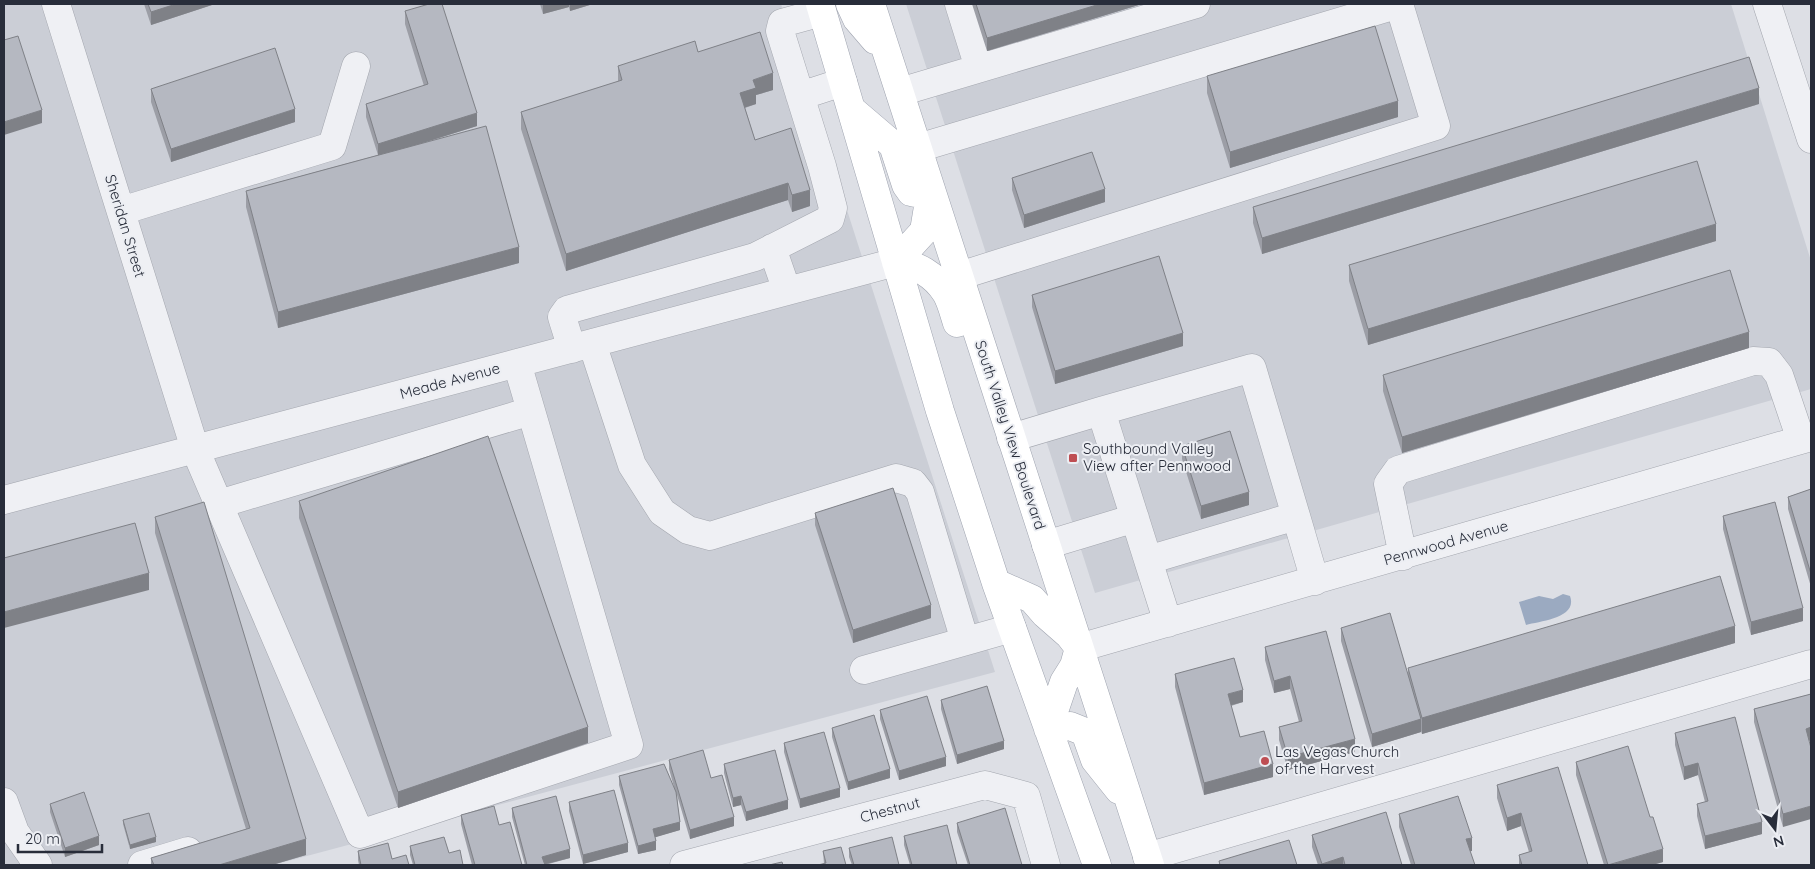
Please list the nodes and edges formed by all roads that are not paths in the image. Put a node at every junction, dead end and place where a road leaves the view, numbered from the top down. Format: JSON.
{"nodes":[{"id":1,"x":56,"y":4,"type":"edge"},
{"id":2,"x":850,"y":4,"type":"edge"},
{"id":3,"x":871,"y":4,"type":"edge"},
{"id":4,"x":958,"y":4,"type":"edge"},
{"id":5,"x":1196,"y":4,"type":"edge"},
{"id":6,"x":1399,"y":4,"type":"edge"},
{"id":7,"x":1768,"y":4,"type":"edge"},
{"id":8,"x":821,"y":8,"type":"edge"},
{"id":9,"x":888,"y":55,"type":"junction"},
{"id":10,"x":356,"y":66,"type":"dead end"},
{"id":11,"x":979,"y":68,"type":"junction"},
{"id":12,"x":843,"y":82,"type":"junction"},
{"id":13,"x":900,"y":92,"type":"junction"},
{"id":14,"x":800,"y":96,"type":"junction"},
{"id":15,"x":852,"y":110,"type":"junction"},
{"id":16,"x":1811,"y":138,"type":"edge"},
{"id":17,"x":918,"y":148,"type":"junction"},
{"id":18,"x":931,"y":189,"type":"junction"},
{"id":19,"x":121,"y":211,"type":"junction"},
{"id":20,"x":772,"y":248,"type":"junction"},
{"id":21,"x":896,"y":262,"type":"junction"},
{"id":22,"x":959,"y":276,"type":"junction"},
{"id":23,"x":646,"y":288,"type":"junction"},
{"id":24,"x":787,"y":291,"type":"junction"},
{"id":25,"x":656,"y":326,"type":"junction"},
{"id":26,"x":582,"y":346,"type":"junction"},
{"id":27,"x":517,"y":363,"type":"junction"},
{"id":28,"x":987,"y":363,"type":"junction"},
{"id":29,"x":531,"y":411,"type":"junction"},
{"id":30,"x":1101,"y":411,"type":"junction"},
{"id":31,"x":1011,"y":438,"type":"junction"},
{"id":32,"x":1806,"y":438,"type":"edge"},
{"id":33,"x":195,"y":449,"type":"junction"},
{"id":34,"x":4,"y":500,"type":"edge"},
{"id":35,"x":219,"y":504,"type":"junction"},
{"id":36,"x":1296,"y":516,"type":"junction"},
{"id":37,"x":1135,"y":518,"type":"junction"},
{"id":38,"x":1046,"y":545,"type":"junction"},
{"id":39,"x":1403,"y":556,"type":"junction"},
{"id":40,"x":1148,"y":560,"type":"junction"},
{"id":41,"x":1316,"y":581,"type":"junction"},
{"id":42,"x":996,"y":583,"type":"junction"},
{"id":43,"x":1168,"y":623,"type":"junction"},
{"id":44,"x":1012,"y":628,"type":"junction"},
{"id":45,"x":965,"y":641,"type":"junction"},
{"id":46,"x":1079,"y":648,"type":"junction"},
{"id":47,"x":1811,"y":664,"type":"edge"},
{"id":48,"x":864,"y":670,"type":"dead end"},
{"id":49,"x":1048,"y":729,"type":"junction"},
{"id":50,"x":4,"y":802,"type":"edge"},
{"id":51,"x":1130,"y":805,"type":"junction"},
{"id":52,"x":189,"y":851,"type":"edge"},
{"id":53,"x":1148,"y":861,"type":"edge"},
{"id":54,"x":38,"y":865,"type":"edge"},
{"id":55,"x":142,"y":865,"type":"edge"},
{"id":56,"x":684,"y":865,"type":"edge"},
{"id":57,"x":1046,"y":865,"type":"edge"},
{"id":58,"x":1096,"y":865,"type":"edge"}],
"edges":[{"from":1,"to":19,"type":"street","name":"Sheridan Street"},
{"from":2,"to":9,"type":"main road"},
{"from":3,"to":9,"type":"main road","name":"South Valley View Boulevard"},
{"from":4,"to":11,"type":"street"},
{"from":5,"to":11,"type":"street"},
{"from":6,"to":17,"type":"street"},
{"from":6,"to":22,"type":"street"},
{"from":7,"to":16,"type":"street"},
{"from":8,"to":12,"type":"main road"},
{"from":8,"to":14,"type":"street"},
{"from":9,"to":13,"type":"main road","name":"South Valley View Boulevard"},
{"from":10,"to":19,"type":"street"},
{"from":11,"to":13,"type":"street"},
{"from":12,"to":14,"type":"street"},
{"from":12,"to":15,"type":"main road"},
{"from":13,"to":17,"type":"main road","name":"South Valley View Boulevard"},
{"from":14,"to":20,"type":"street"},
{"from":15,"to":18,"type":"main road"},
{"from":15,"to":21,"type":"main road"},
{"from":17,"to":18,"type":"main road","name":"South Valley View Boulevard"},
{"from":18,"to":21,"type":"main road"},
{"from":18,"to":22,"type":"main road","name":"South Valley View Boulevard"},
{"from":19,"to":33,"type":"street","name":"Sheridan Street"},
{"from":20,"to":23,"type":"street"},
{"from":20,"to":24,"type":"street"},
{"from":21,"to":24,"type":"street","name":"Meade Avenue"},
{"from":21,"to":28,"type":"main road"},
{"from":21,"to":42,"type":"main road"},
{"from":22,"to":28,"type":"main road","name":"South Valley View Boulevard"},
{"from":23,"to":25,"type":"street"},
{"from":23,"to":26,"type":"street"},
{"from":24,"to":25,"type":"street","name":"Meade Avenue"},
{"from":25,"to":26,"type":"street","name":"Meade Avenue"},
{"from":26,"to":27,"type":"street","name":"Meade Avenue"},
{"from":26,"to":45,"type":"street"},
{"from":27,"to":29,"type":"street"},
{"from":27,"to":33,"type":"street","name":"Meade Avenue"},
{"from":28,"to":31,"type":"main road","name":"South Valley View Boulevard"},
{"from":29,"to":35,"type":"street"},
{"from":29,"to":35,"type":"street","name":"Sheridan Street"},
{"from":30,"to":31,"type":"street"},
{"from":30,"to":36,"type":"street"},
{"from":30,"to":37,"type":"street"},
{"from":31,"to":38,"type":"main road","name":"South Valley View Boulevard"},
{"from":32,"to":39,"type":"street","name":"Pennwood Avenue"},
{"from":32,"to":39,"type":"street"},
{"from":33,"to":34,"type":"street","name":"Meade Avenue"},
{"from":33,"to":35,"type":"street","name":"Sheridan Street"},
{"from":36,"to":40,"type":"street"},
{"from":36,"to":41,"type":"street"},
{"from":37,"to":38,"type":"street"},
{"from":37,"to":40,"type":"street"},
{"from":38,"to":46,"type":"main road","name":"South Valley View Boulevard"},
{"from":39,"to":41,"type":"street","name":"Pennwood Avenue"},
{"from":40,"to":43,"type":"street"},
{"from":41,"to":43,"type":"street","name":"Pennwood Avenue"},
{"from":42,"to":44,"type":"main road"},
{"from":42,"to":46,"type":"main road"},
{"from":43,"to":46,"type":"street","name":"Pennwood Avenue"},
{"from":44,"to":45,"type":"street"},
{"from":44,"to":49,"type":"main road"},
{"from":45,"to":48,"type":"street"},
{"from":46,"to":49,"type":"main road"},
{"from":46,"to":51,"type":"main road","name":"South Valley View Boulevard"},
{"from":47,"to":53,"type":"street"},
{"from":49,"to":51,"type":"main road"},
{"from":49,"to":58,"type":"main road"},
{"from":50,"to":54,"type":"street"},
{"from":51,"to":53,"type":"main road","name":"South Valley View Boulevard"},
{"from":52,"to":55,"type":"street"},
{"from":56,"to":57,"type":"street","name":"Chestnut"}]}
